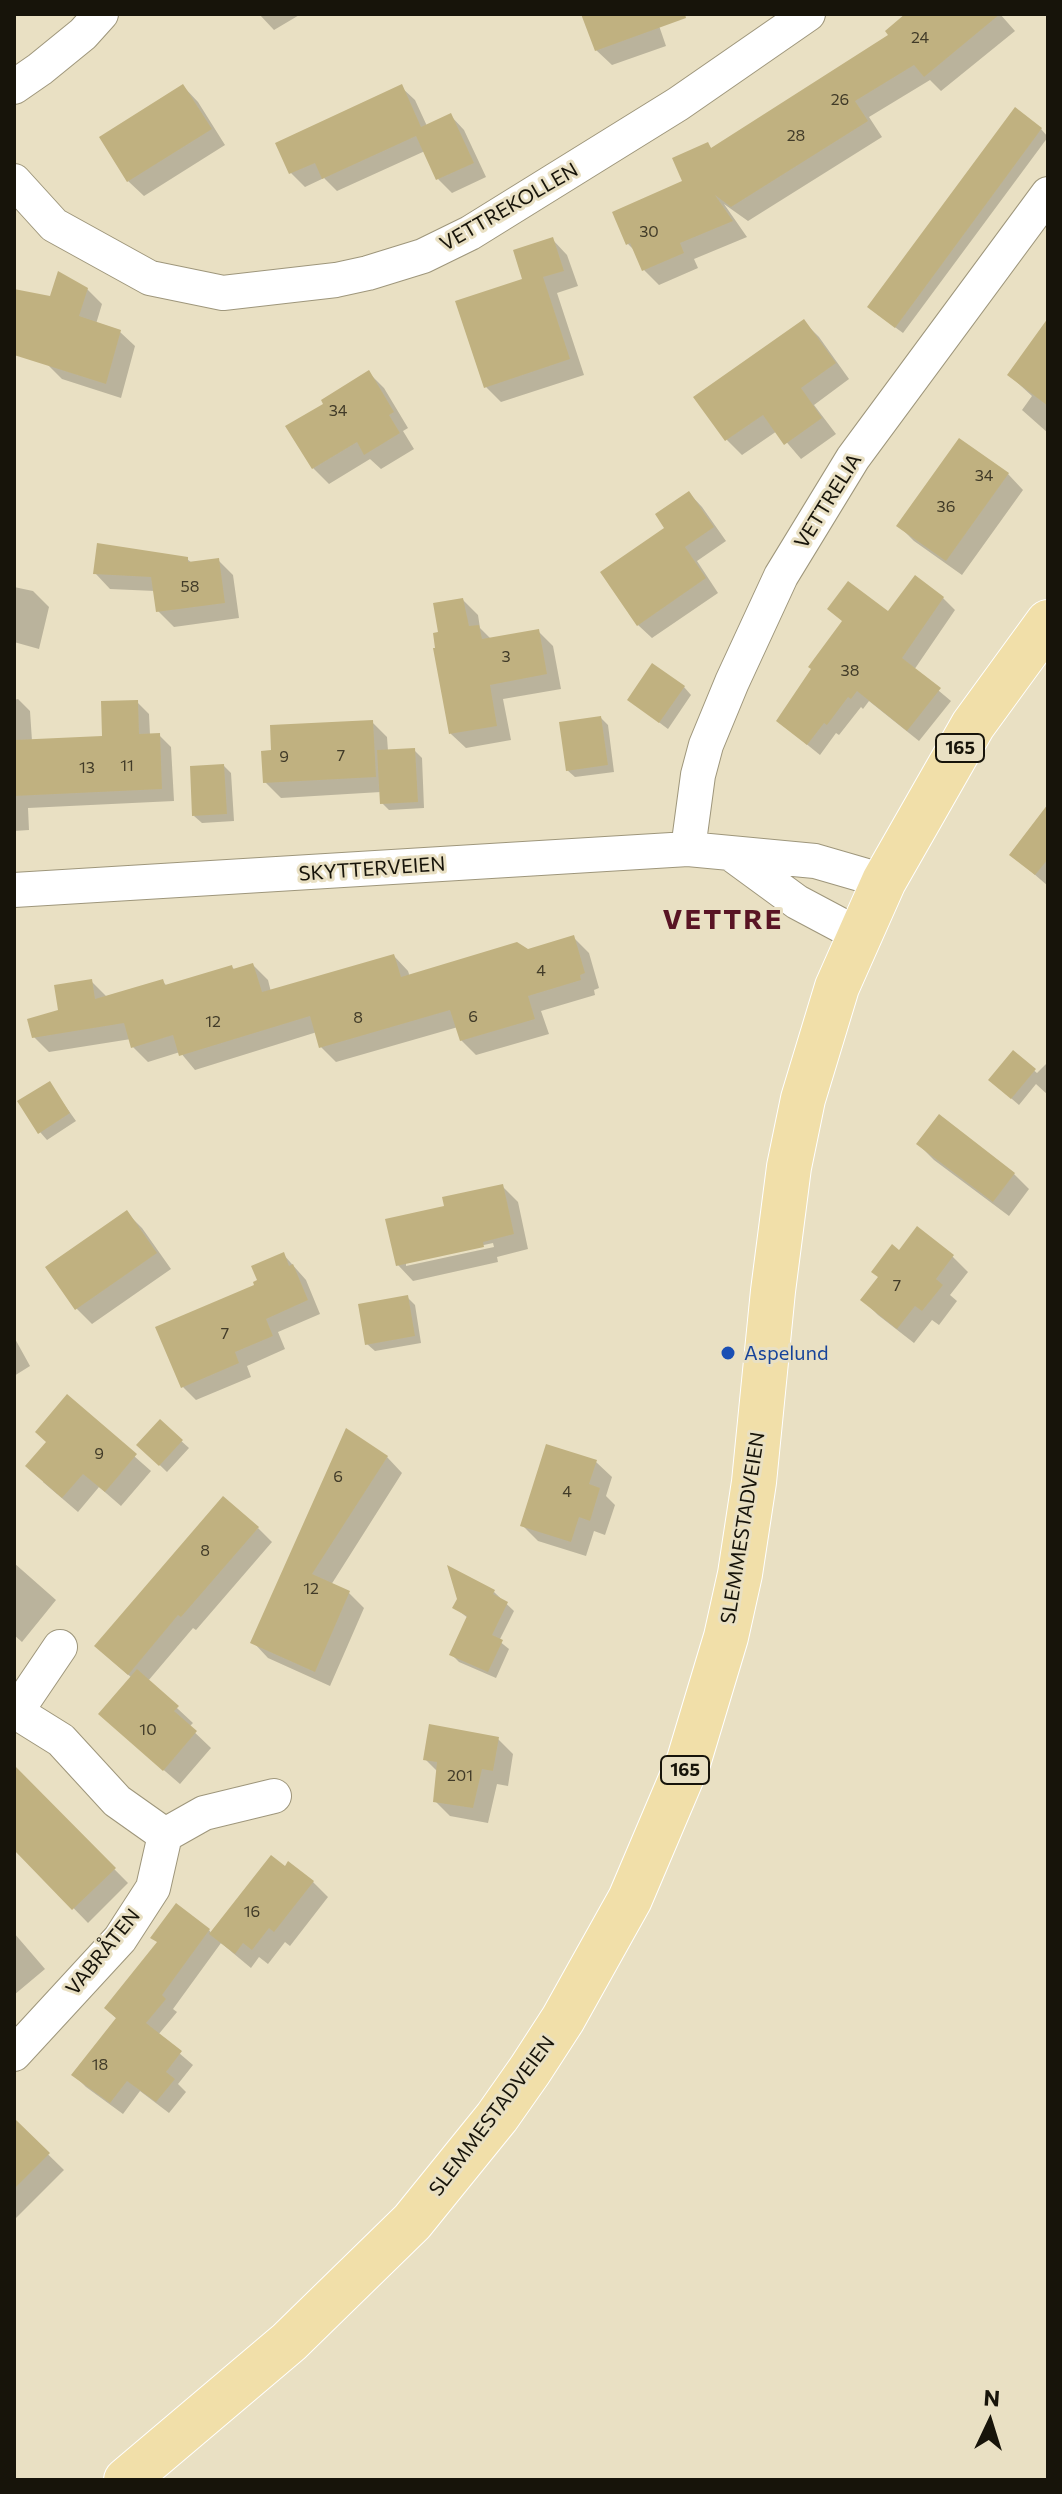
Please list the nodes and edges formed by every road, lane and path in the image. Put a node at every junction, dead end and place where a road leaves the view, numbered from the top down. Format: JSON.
{"nodes":[{"id":1,"x":101,"y":14,"type":"edge"},
{"id":2,"x":808,"y":14,"type":"edge"},
{"id":3,"x":14,"y":87,"type":"edge"},
{"id":4,"x":14,"y":181,"type":"edge"},
{"id":5,"x":1048,"y":194,"type":"edge"},
{"id":6,"x":1048,"y":622,"type":"edge"},
{"id":7,"x":688,"y":849,"type":"junction"},
{"id":8,"x":729,"y":853,"type":"junction"},
{"id":9,"x":884,"y":881,"type":"junction"},
{"id":10,"x":14,"y":890,"type":"edge"},
{"id":11,"x":859,"y":935,"type":"junction"},
{"id":12,"x":60,"y":1647,"type":"dead end"},
{"id":13,"x":15,"y":1712,"type":"edge"},
{"id":14,"x":274,"y":1796,"type":"dead end"},
{"id":15,"x":165,"y":1835,"type":"junction"},
{"id":16,"x":14,"y":2054,"type":"edge"},
{"id":17,"x":126,"y":2480,"type":"edge"}],
"edges":[{"from":1,"to":3,"type":"street"},
{"from":2,"to":4,"type":"street","name":"VETTREKOLLEN"},
{"from":5,"to":7,"type":"street","name":"VETTRELIA"},
{"from":6,"to":9,"type":"main road","name":"SLEMMESTADVEIEN","number":"165"},
{"from":7,"to":8,"type":"street","name":"SKYTTERVEIEN"},
{"from":7,"to":10,"type":"street","name":"SKYTTERVEIEN"},
{"from":8,"to":9,"type":"street","name":"SKYTTERVEIEN"},
{"from":8,"to":11,"type":"street"},
{"from":9,"to":11,"type":"main road","name":"SLEMMESTADVEIEN","number":"165"},
{"from":11,"to":17,"type":"main road","name":"SLEMMESTADVEIEN","number":"165"},
{"from":12,"to":13,"type":"street"},
{"from":13,"to":15,"type":"street"},
{"from":14,"to":15,"type":"street"},
{"from":15,"to":16,"type":"street","name":"VABRÅTEN"}]}
